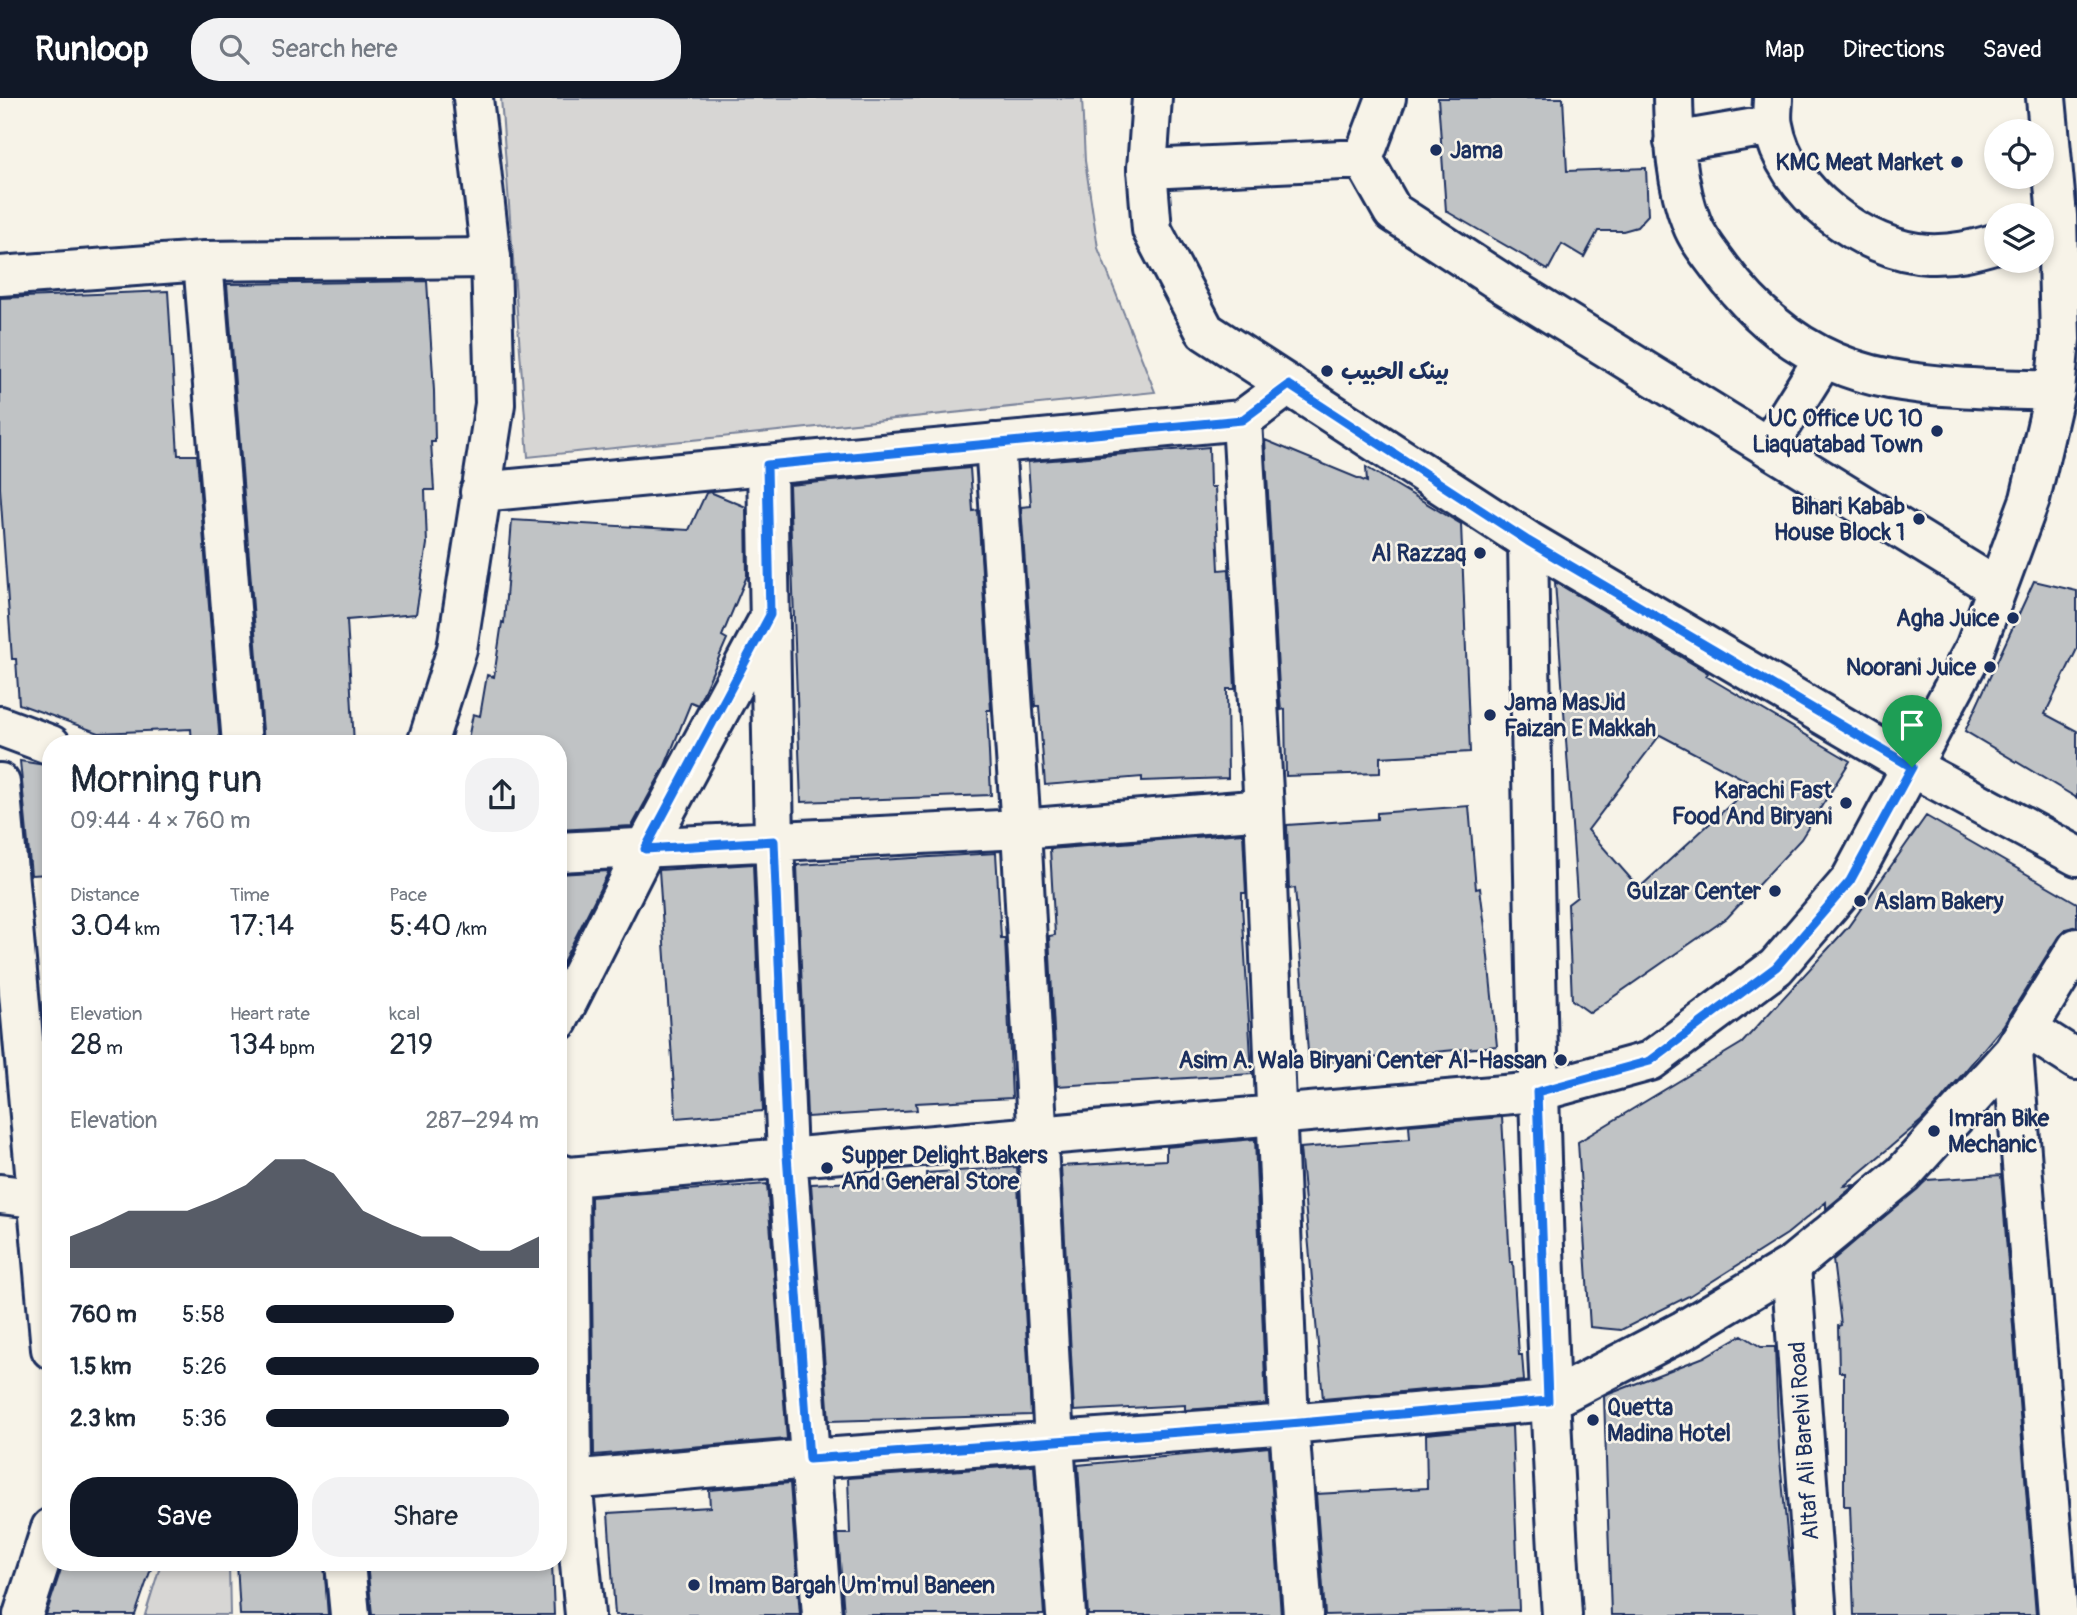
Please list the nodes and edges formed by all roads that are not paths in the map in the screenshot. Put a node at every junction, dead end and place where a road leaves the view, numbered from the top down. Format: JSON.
{"nodes":[{"id":1,"x":473,"y":98,"type":"edge"},
{"id":2,"x":1152,"y":98,"type":"edge"},
{"id":3,"x":1387,"y":98,"type":"edge"},
{"id":4,"x":1673,"y":98,"type":"edge"},
{"id":5,"x":2049,"y":98,"type":"edge"},
{"id":6,"x":1773,"y":112,"type":"edge"},
{"id":7,"x":1674,"y":142,"type":"junction"},
{"id":8,"x":1363,"y":159,"type":"junction"},
{"id":9,"x":1147,"y":169,"type":"junction"},
{"id":10,"x":2050,"y":203,"type":"edge"},
{"id":11,"x":2054,"y":245,"type":"edge"},
{"id":12,"x":1984,"y":247,"type":"edge"},
{"id":13,"x":491,"y":258,"type":"junction"},
{"id":14,"x":204,"y":261,"type":"junction"},
{"id":15,"x":0,"y":276,"type":"edge"},
{"id":16,"x":2069,"y":341,"type":"edge"},
{"id":17,"x":1824,"y":358,"type":"junction"},
{"id":18,"x":1289,"y":385,"type":"junction"},
{"id":19,"x":2055,"y":391,"type":"junction"},
{"id":20,"x":1242,"y":420,"type":"junction"},
{"id":21,"x":995,"y":443,"type":"junction"},
{"id":22,"x":1768,"y":447,"type":"junction"},
{"id":23,"x":767,"y":465,"type":"junction"},
{"id":24,"x":480,"y":492,"type":"junction"},
{"id":25,"x":1528,"y":541,"type":"junction"},
{"id":26,"x":1997,"y":587,"type":"junction"},
{"id":27,"x":770,"y":615,"type":"junction"},
{"id":28,"x":0,"y":726,"type":"edge"},
{"id":29,"x":241,"y":735,"type":"edge"},
{"id":30,"x":430,"y":735,"type":"edge"},
{"id":31,"x":42,"y":742,"type":"edge"},
{"id":32,"x":1912,"y":767,"type":"junction"},
{"id":33,"x":0,"y":783,"type":"edge"},
{"id":34,"x":1264,"y":808,"type":"junction"},
{"id":35,"x":1021,"y":830,"type":"junction"},
{"id":36,"x":774,"y":841,"type":"junction"},
{"id":37,"x":645,"y":849,"type":"junction"},
{"id":38,"x":567,"y":852,"type":"edge"},
{"id":39,"x":2077,"y":856,"type":"edge"},
{"id":40,"x":2077,"y":948,"type":"edge"},
{"id":41,"x":567,"y":1003,"type":"edge"},
{"id":42,"x":2020,"y":1040,"type":"junction"},
{"id":43,"x":2077,"y":1060,"type":"edge"},
{"id":44,"x":1537,"y":1092,"type":"junction"},
{"id":45,"x":1275,"y":1113,"type":"junction"},
{"id":46,"x":1036,"y":1134,"type":"junction"},
{"id":47,"x":787,"y":1155,"type":"junction"},
{"id":48,"x":42,"y":1171,"type":"edge"},
{"id":49,"x":567,"y":1175,"type":"edge"},
{"id":50,"x":0,"y":1194,"type":"edge"},
{"id":51,"x":42,"y":1199,"type":"edge"},
{"id":52,"x":1791,"y":1266,"type":"junction"},
{"id":53,"x":1548,"y":1401,"type":"junction"},
{"id":54,"x":1289,"y":1424,"type":"junction"},
{"id":55,"x":1054,"y":1442,"type":"junction"},
{"id":56,"x":809,"y":1459,"type":"junction"},
{"id":57,"x":567,"y":1481,"type":"edge"},
{"id":58,"x":567,"y":1494,"type":"edge"},
{"id":59,"x":2066,"y":1545,"type":"edge"},
{"id":60,"x":42,"y":1556,"type":"edge"},
{"id":61,"x":346,"y":1571,"type":"edge"},
{"id":62,"x":23,"y":1615,"type":"edge"},
{"id":63,"x":350,"y":1615,"type":"edge"},
{"id":64,"x":585,"y":1615,"type":"edge"},
{"id":65,"x":822,"y":1615,"type":"edge"},
{"id":66,"x":1066,"y":1615,"type":"edge"},
{"id":67,"x":1303,"y":1615,"type":"edge"},
{"id":68,"x":1562,"y":1615,"type":"edge"},
{"id":69,"x":1817,"y":1615,"type":"edge"},
{"id":70,"x":2058,"y":1615,"type":"edge"}],
"edges":[{"from":1,"to":13,"type":"street"},
{"from":2,"to":9,"type":"street"},
{"from":3,"to":8,"type":"street"},
{"from":4,"to":7,"type":"street"},
{"from":5,"to":10,"type":"street"},
{"from":6,"to":7,"type":"street"},
{"from":6,"to":12,"type":"street"},
{"from":7,"to":17,"type":"street"},
{"from":8,"to":9,"type":"street"},
{"from":8,"to":22,"type":"street"},
{"from":9,"to":18,"type":"street"},
{"from":11,"to":16,"type":"street"},
{"from":13,"to":14,"type":"street"},
{"from":13,"to":24,"type":"street"},
{"from":14,"to":15,"type":"street"},
{"from":14,"to":29,"type":"street"},
{"from":16,"to":19,"type":"street"},
{"from":17,"to":19,"type":"street"},
{"from":17,"to":22,"type":"street"},
{"from":18,"to":20,"type":"street"},
{"from":18,"to":25,"type":"street"},
{"from":19,"to":26,"type":"street"},
{"from":20,"to":21,"type":"street"},
{"from":20,"to":34,"type":"street"},
{"from":21,"to":23,"type":"street"},
{"from":21,"to":35,"type":"street"},
{"from":22,"to":26,"type":"street"},
{"from":23,"to":24,"type":"street"},
{"from":23,"to":27,"type":"street"},
{"from":24,"to":30,"type":"street"},
{"from":25,"to":32,"type":"street"},
{"from":25,"to":44,"type":"street"},
{"from":26,"to":32,"type":"street"},
{"from":27,"to":36,"type":"street"},
{"from":27,"to":37,"type":"street"},
{"from":28,"to":31,"type":"street"},
{"from":32,"to":39,"type":"street"},
{"from":32,"to":44,"type":"street"},
{"from":33,"to":48,"type":"street"},
{"from":34,"to":35,"type":"street"},
{"from":34,"to":45,"type":"street"},
{"from":35,"to":36,"type":"street"},
{"from":35,"to":46,"type":"street"},
{"from":36,"to":37,"type":"street"},
{"from":36,"to":47,"type":"street"},
{"from":37,"to":38,"type":"street"},
{"from":37,"to":41,"type":"street"},
{"from":40,"to":42,"type":"street"},
{"from":42,"to":43,"type":"street"},
{"from":42,"to":52,"type":"street"},
{"from":42,"to":59,"type":"street"},
{"from":44,"to":45,"type":"street"},
{"from":44,"to":53,"type":"street"},
{"from":45,"to":46,"type":"street"},
{"from":45,"to":54,"type":"street"},
{"from":46,"to":47,"type":"street"},
{"from":46,"to":55,"type":"street"},
{"from":47,"to":49,"type":"street"},
{"from":47,"to":56,"type":"street"},
{"from":50,"to":51,"type":"street"},
{"from":52,"to":53,"type":"street"},
{"from":52,"to":69,"type":"street","name":"Altaf Ali Barelvi Road"},
{"from":53,"to":54,"type":"street"},
{"from":53,"to":68,"type":"street"},
{"from":54,"to":55,"type":"street"},
{"from":54,"to":67,"type":"street"},
{"from":55,"to":56,"type":"street"},
{"from":55,"to":66,"type":"street"},
{"from":56,"to":57,"type":"street"},
{"from":56,"to":65,"type":"street"},
{"from":58,"to":64,"type":"street"},
{"from":59,"to":70,"type":"street"},
{"from":60,"to":62,"type":"street"},
{"from":61,"to":63,"type":"street"}]}
